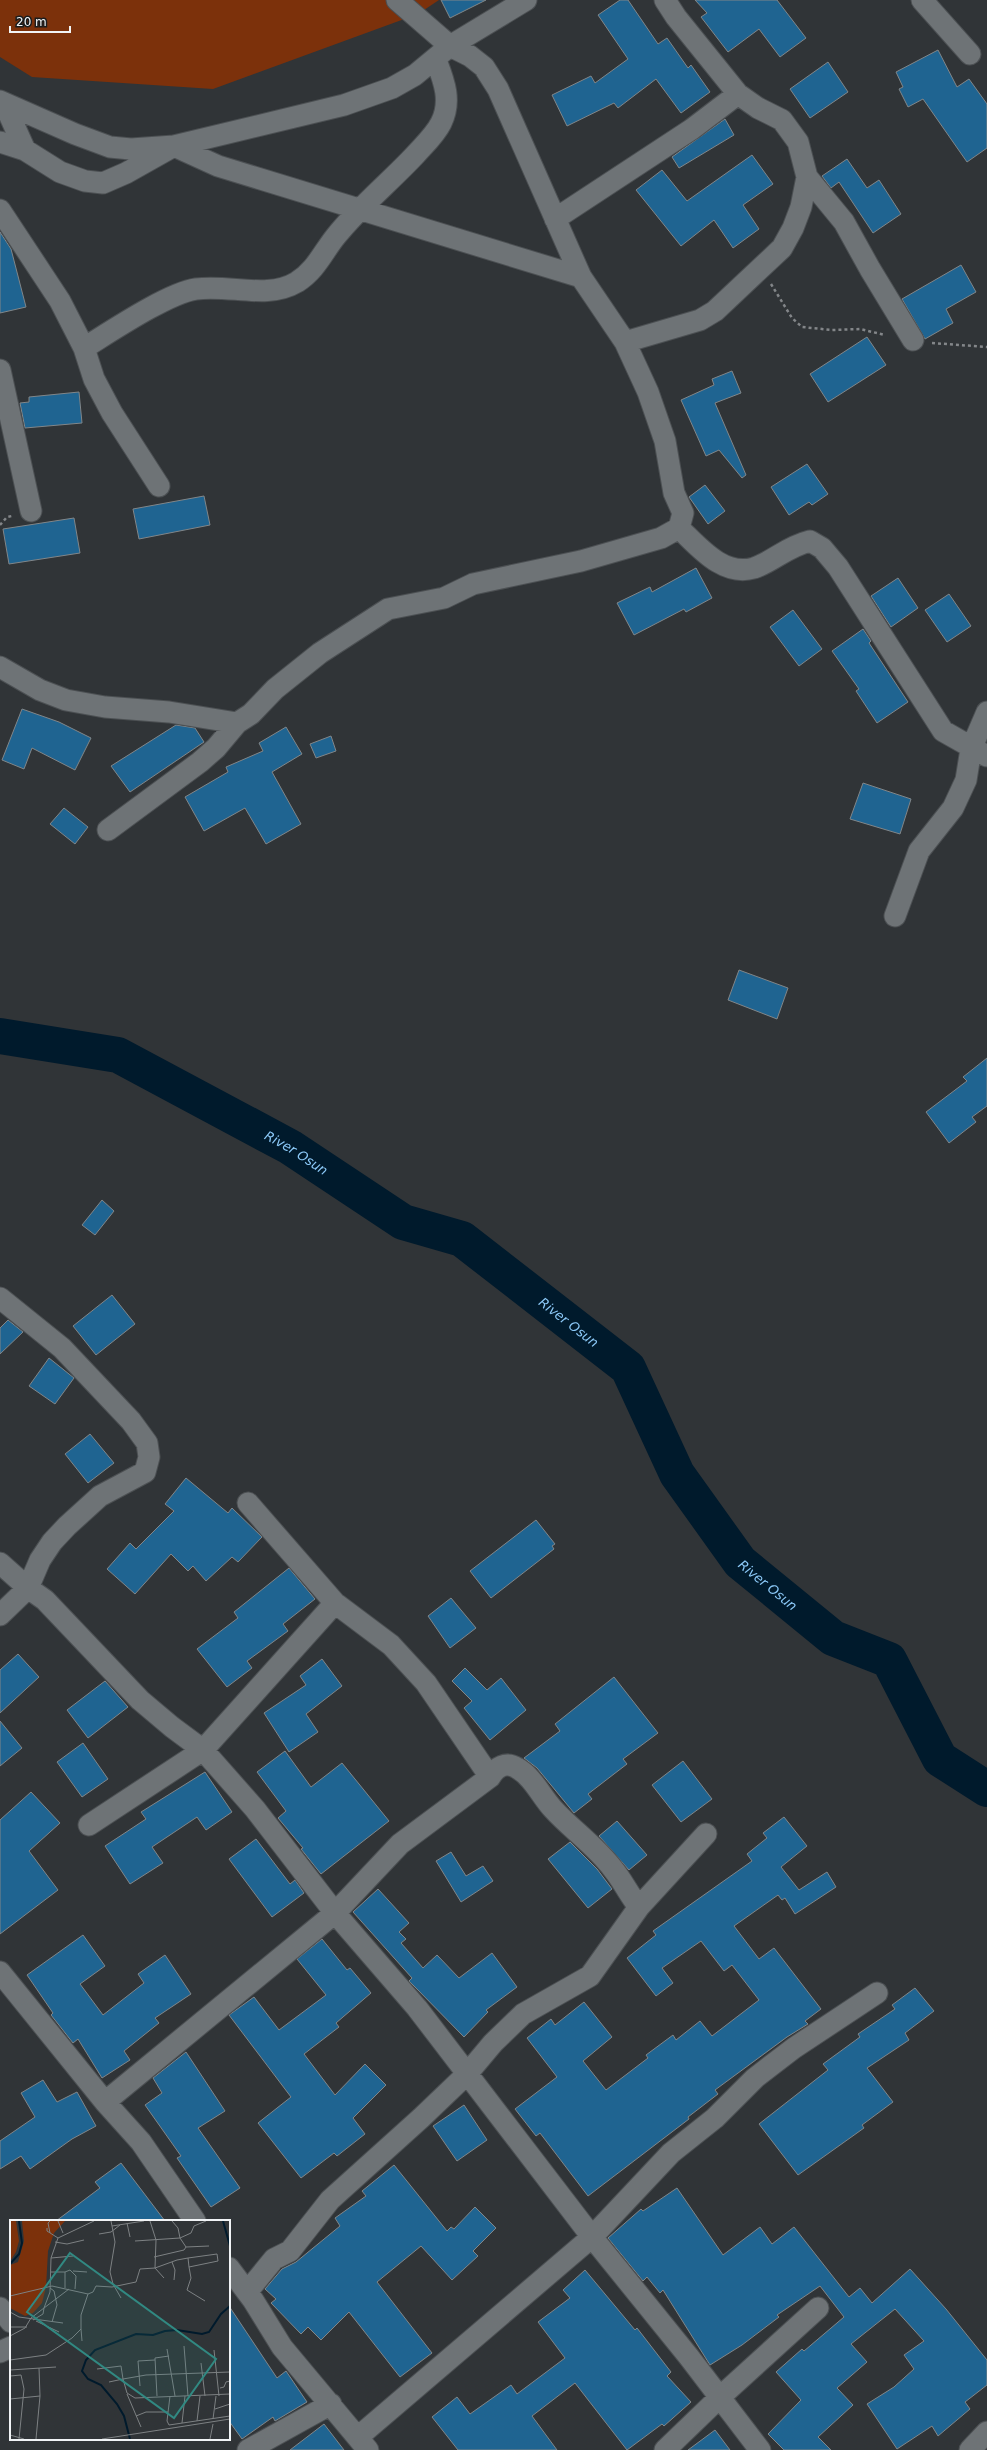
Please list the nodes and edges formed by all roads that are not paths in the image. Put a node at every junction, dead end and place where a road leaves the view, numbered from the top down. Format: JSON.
{"nodes":[{"id":1,"x":397,"y":0,"type":"edge"},
{"id":2,"x":526,"y":0,"type":"edge"},
{"id":3,"x":665,"y":0,"type":"edge"},
{"id":4,"x":922,"y":0,"type":"edge"},
{"id":5,"x":443,"y":53,"type":"junction"},
{"id":6,"x":970,"y":54,"type":"dead end"},
{"id":7,"x":738,"y":94,"type":"junction"},
{"id":8,"x":2,"y":102,"type":"edge"},
{"id":9,"x":0,"y":142,"type":"edge"},
{"id":10,"x":174,"y":146,"type":"junction"},
{"id":11,"x":25,"y":150,"type":"junction"},
{"id":12,"x":808,"y":177,"type":"junction"},
{"id":13,"x":0,"y":210,"type":"edge"},
{"id":14,"x":359,"y":210,"type":"junction"},
{"id":15,"x":555,"y":219,"type":"junction"},
{"id":16,"x":581,"y":277,"type":"junction"},
{"id":17,"x":913,"y":340,"type":"road end"},
{"id":18,"x":626,"y":342,"type":"junction"},
{"id":19,"x":84,"y":348,"type":"junction"},
{"id":20,"x":0,"y":370,"type":"edge"},
{"id":21,"x":159,"y":486,"type":"dead end"},
{"id":22,"x":31,"y":511,"type":"dead end"},
{"id":23,"x":679,"y":528,"type":"junction"},
{"id":24,"x":0,"y":668,"type":"edge"},
{"id":25,"x":987,"y":712,"type":"edge"},
{"id":26,"x":237,"y":723,"type":"junction"},
{"id":27,"x":979,"y":753,"type":"edge"},
{"id":28,"x":108,"y":830,"type":"dead end"},
{"id":29,"x":895,"y":916,"type":"dead end"},
{"id":30,"x":0,"y":1298,"type":"edge"},
{"id":31,"x":248,"y":1503,"type":"dead end"},
{"id":32,"x":0,"y":1562,"type":"edge"},
{"id":33,"x":28,"y":1588,"type":"junction"},
{"id":34,"x":335,"y":1603,"type":"junction"},
{"id":35,"x":0,"y":1615,"type":"edge"},
{"id":36,"x":203,"y":1750,"type":"junction"},
{"id":37,"x":490,"y":1777,"type":"junction"},
{"id":38,"x":89,"y":1825,"type":"dead end"},
{"id":39,"x":706,"y":1834,"type":"dead end"},
{"id":40,"x":639,"y":1907,"type":"junction"},
{"id":41,"x":335,"y":1913,"type":"junction"},
{"id":42,"x":0,"y":1972,"type":"edge"},
{"id":43,"x":876,"y":1993,"type":"dead end"},
{"id":44,"x":467,"y":2074,"type":"junction"},
{"id":45,"x":105,"y":2102,"type":"junction"},
{"id":46,"x":193,"y":2220,"type":"edge"},
{"id":47,"x":592,"y":2237,"type":"junction"},
{"id":48,"x":230,"y":2269,"type":"edge"},
{"id":49,"x":247,"y":2292,"type":"junction"},
{"id":50,"x":0,"y":2308,"type":"edge"},
{"id":51,"x":818,"y":2308,"type":"dead end"},
{"id":52,"x":10,"y":2321,"type":"edge"},
{"id":53,"x":10,"y":2347,"type":"edge"},
{"id":54,"x":0,"y":2352,"type":"edge"},
{"id":55,"x":719,"y":2398,"type":"junction"},
{"id":56,"x":331,"y":2404,"type":"junction"},
{"id":57,"x":987,"y":2432,"type":"edge"},
{"id":58,"x":363,"y":2443,"type":"edge"},
{"id":59,"x":248,"y":2450,"type":"edge"},
{"id":60,"x":665,"y":2450,"type":"edge"},
{"id":61,"x":760,"y":2450,"type":"edge"},
{"id":62,"x":970,"y":2450,"type":"edge"}],
"edges":[{"from":1,"to":5,"type":"street"},
{"from":2,"to":5,"type":"street"},
{"from":3,"to":7,"type":"street"},
{"from":4,"to":6,"type":"street"},
{"from":5,"to":10,"type":"street"},
{"from":5,"to":14,"type":"street"},
{"from":5,"to":15,"type":"street"},
{"from":7,"to":12,"type":"street"},
{"from":7,"to":15,"type":"street"},
{"from":8,"to":10,"type":"street"},
{"from":8,"to":11,"type":"street"},
{"from":9,"to":11,"type":"street"},
{"from":10,"to":11,"type":"street"},
{"from":10,"to":14,"type":"street"},
{"from":12,"to":17,"type":"street"},
{"from":12,"to":18,"type":"street"},
{"from":13,"to":19,"type":"street"},
{"from":14,"to":16,"type":"street"},
{"from":14,"to":19,"type":"street"},
{"from":15,"to":16,"type":"street"},
{"from":16,"to":18,"type":"street"},
{"from":18,"to":23,"type":"street"},
{"from":19,"to":21,"type":"street"},
{"from":20,"to":22,"type":"street"},
{"from":23,"to":26,"type":"street"},
{"from":23,"to":27,"type":"street"},
{"from":24,"to":26,"type":"street"},
{"from":25,"to":27,"type":"street"},
{"from":26,"to":28,"type":"street"},
{"from":27,"to":29,"type":"street"},
{"from":30,"to":33,"type":"street"},
{"from":31,"to":34,"type":"street"},
{"from":32,"to":33,"type":"street"},
{"from":33,"to":35,"type":"street"},
{"from":33,"to":36,"type":"street"},
{"from":34,"to":36,"type":"street"},
{"from":34,"to":37,"type":"street"},
{"from":36,"to":38,"type":"street"},
{"from":36,"to":41,"type":"street"},
{"from":37,"to":40,"type":"street"},
{"from":37,"to":41,"type":"street"},
{"from":39,"to":40,"type":"street"},
{"from":40,"to":44,"type":"street"},
{"from":41,"to":44,"type":"street"},
{"from":41,"to":45,"type":"street"},
{"from":42,"to":45,"type":"street"},
{"from":43,"to":47,"type":"street"},
{"from":44,"to":47,"type":"street"},
{"from":44,"to":49,"type":"street"},
{"from":45,"to":46,"type":"street"},
{"from":47,"to":55,"type":"street"},
{"from":47,"to":58,"type":"street"},
{"from":48,"to":49,"type":"street"},
{"from":49,"to":56,"type":"street"},
{"from":50,"to":52,"type":"street"},
{"from":51,"to":55,"type":"street"},
{"from":53,"to":54,"type":"street"},
{"from":55,"to":60,"type":"street"},
{"from":55,"to":61,"type":"street"},
{"from":56,"to":58,"type":"street"},
{"from":56,"to":59,"type":"street"},
{"from":57,"to":62,"type":"street"}]}
